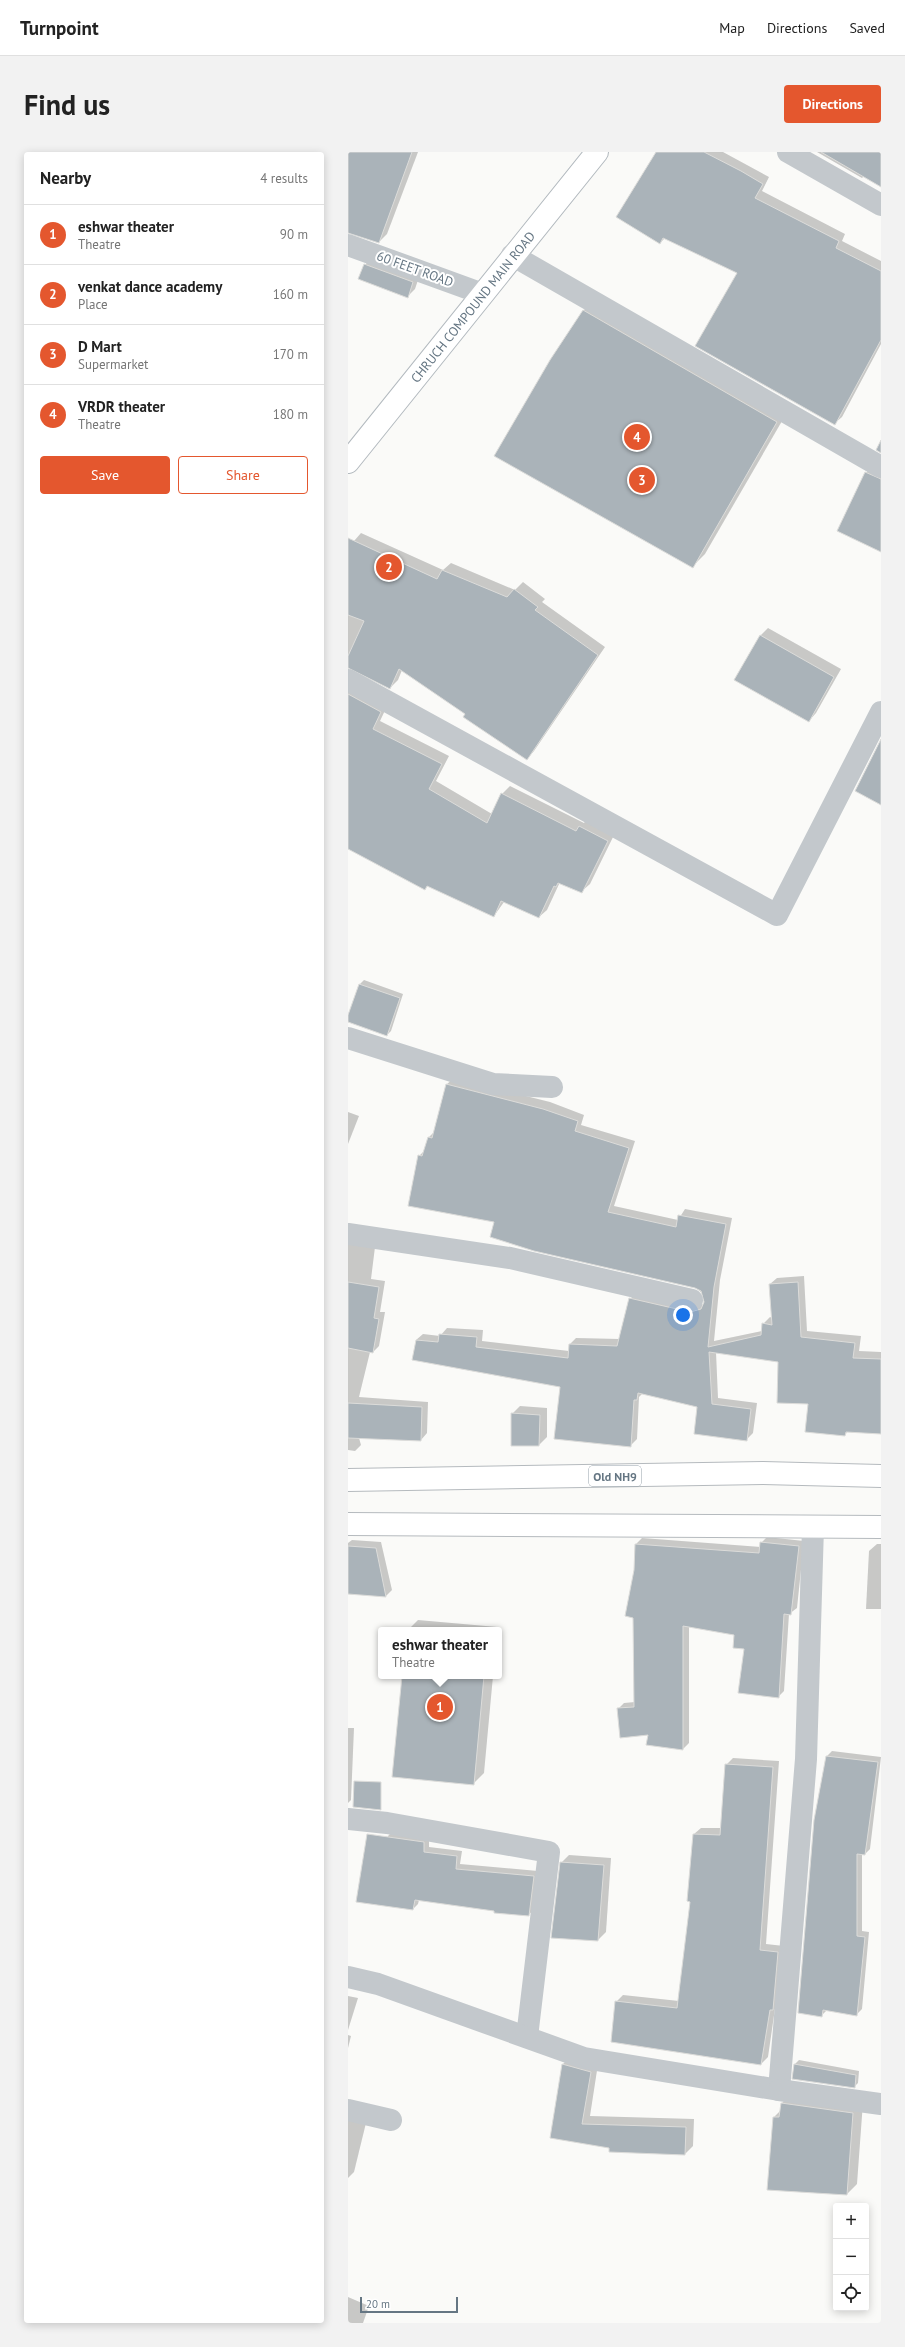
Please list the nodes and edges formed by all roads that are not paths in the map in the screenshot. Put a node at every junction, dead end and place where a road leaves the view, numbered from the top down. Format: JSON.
{"nodes":[{"id":1,"x":597,"y":152,"type":"edge"},
{"id":2,"x":788,"y":152,"type":"edge"},
{"id":3,"x":881,"y":205,"type":"edge"},
{"id":4,"x":348,"y":245,"type":"edge"},
{"id":5,"x":512,"y":256,"type":"junction"},
{"id":6,"x":483,"y":294,"type":"junction"},
{"id":7,"x":348,"y":462,"type":"edge"},
{"id":8,"x":881,"y":467,"type":"edge"},
{"id":9,"x":348,"y":680,"type":"edge"},
{"id":10,"x":881,"y":712,"type":"edge"},
{"id":11,"x":348,"y":1038,"type":"edge"},
{"id":12,"x":552,"y":1087,"type":"dead end"},
{"id":13,"x":348,"y":1234,"type":"edge"},
{"id":14,"x":692,"y":1300,"type":"dead end"},
{"id":15,"x":881,"y":1476,"type":"edge"},
{"id":16,"x":348,"y":1480,"type":"edge"},
{"id":17,"x":348,"y":1524,"type":"edge"},
{"id":18,"x":813,"y":1527,"type":"junction"},
{"id":19,"x":881,"y":1527,"type":"edge"},
{"id":20,"x":348,"y":1819,"type":"edge"},
{"id":21,"x":348,"y":1977,"type":"edge"},
{"id":22,"x":527,"y":2037,"type":"junction"},
{"id":23,"x":779,"y":2090,"type":"junction"},
{"id":24,"x":881,"y":2104,"type":"edge"},
{"id":25,"x":348,"y":2110,"type":"edge"},
{"id":26,"x":391,"y":2120,"type":"dead end"}],
"edges":[{"from":1,"to":5,"type":"main road","name":"CHRUCH COMPOUND MAIN ROAD"},
{"from":2,"to":3,"type":"street"},
{"from":4,"to":6,"type":"street","name":"60 FEET ROAD"},
{"from":5,"to":6,"type":"main road","name":"CHRUCH COMPOUND MAIN ROAD"},
{"from":5,"to":8,"type":"street"},
{"from":6,"to":7,"type":"main road","name":"CHRUCH COMPOUND MAIN ROAD"},
{"from":9,"to":10,"type":"street"},
{"from":11,"to":12,"type":"street"},
{"from":13,"to":14,"type":"street"},
{"from":15,"to":16,"type":"main road","number":"Old NH9"},
{"from":17,"to":18,"type":"main road"},
{"from":18,"to":19,"type":"main road"},
{"from":18,"to":23,"type":"street"},
{"from":20,"to":22,"type":"street"},
{"from":21,"to":22,"type":"street"},
{"from":22,"to":23,"type":"street"},
{"from":23,"to":24,"type":"street"},
{"from":25,"to":26,"type":"street"}]}
